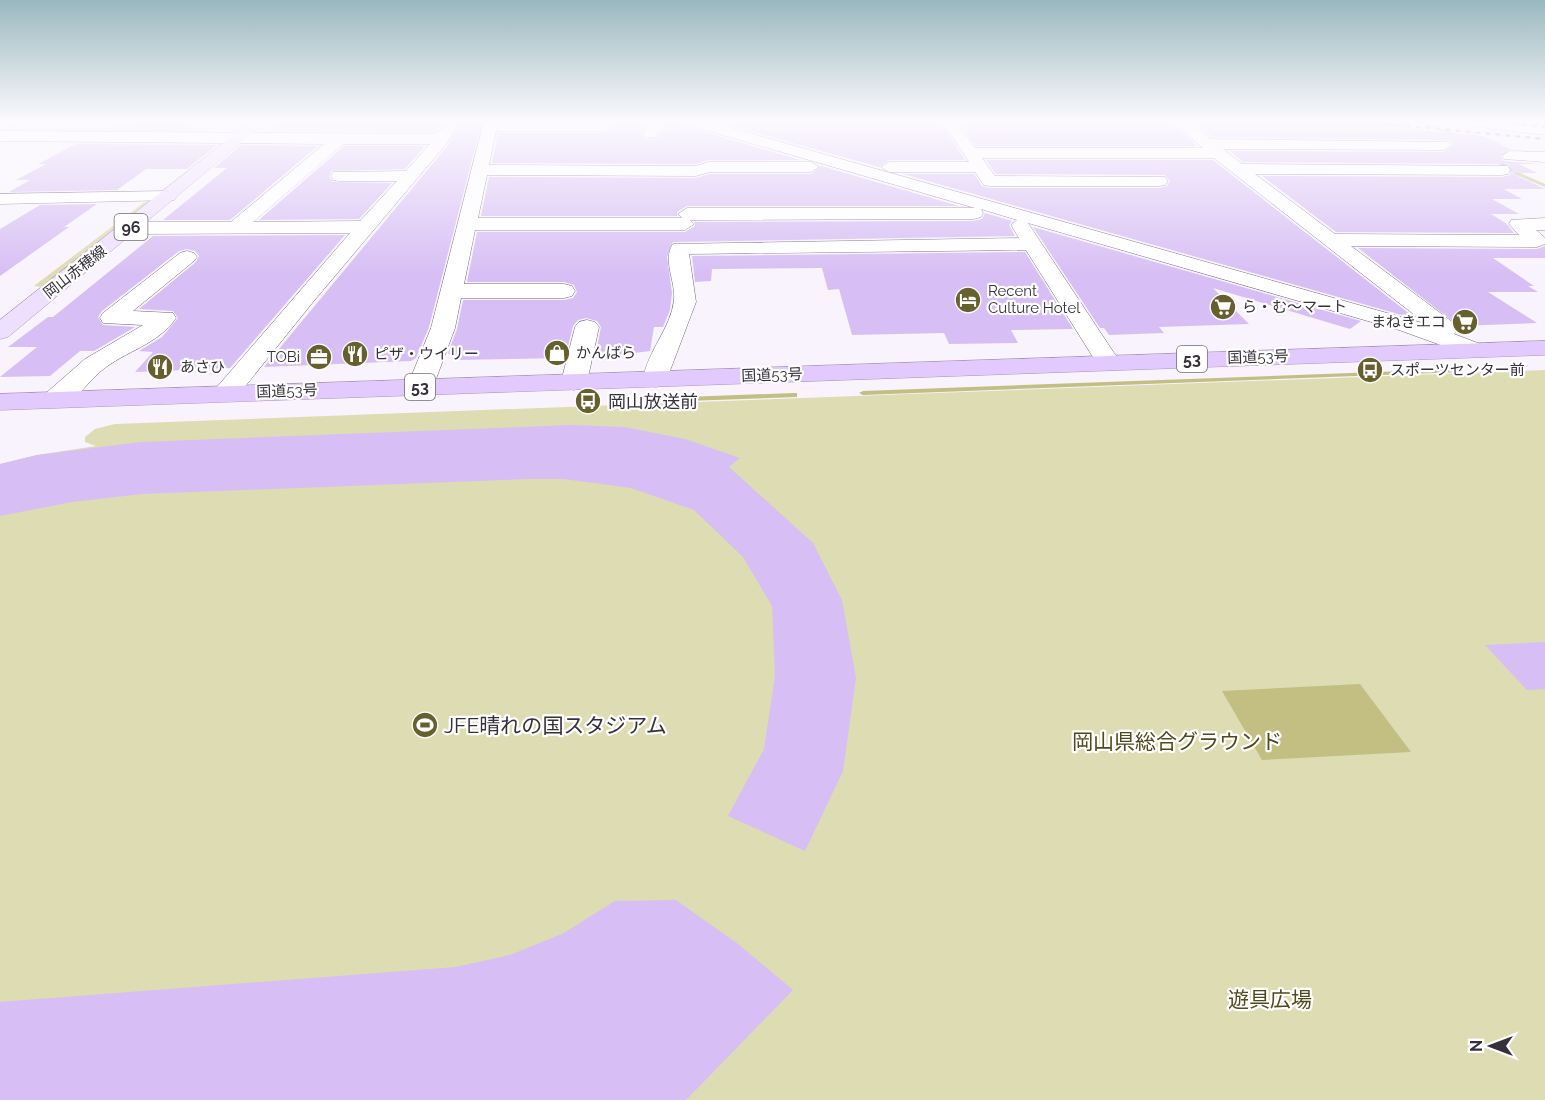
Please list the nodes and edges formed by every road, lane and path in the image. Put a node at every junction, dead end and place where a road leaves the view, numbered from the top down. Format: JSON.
{"nodes":[{"id":1,"x":172,"y":172,"type":"edge"},
{"id":2,"x":195,"y":172,"type":"edge"},
{"id":3,"x":301,"y":172,"type":"edge"},
{"id":4,"x":414,"y":172,"type":"edge"},
{"id":5,"x":478,"y":172,"type":"edge"},
{"id":6,"x":870,"y":172,"type":"edge"},
{"id":7,"x":985,"y":172,"type":"edge"},
{"id":8,"x":1049,"y":172,"type":"edge"},
{"id":9,"x":1248,"y":172,"type":"edge"},
{"id":10,"x":339,"y":176,"type":"dead end"},
{"id":11,"x":411,"y":176,"type":"junction"},
{"id":12,"x":900,"y":181,"type":"junction"},
{"id":13,"x":1159,"y":181,"type":"dead end"},
{"id":14,"x":698,"y":182,"type":"dead end"},
{"id":15,"x":1267,"y":189,"type":"junction"},
{"id":16,"x":1295,"y":189,"type":"dead end"},
{"id":17,"x":474,"y":190,"type":"junction"},
{"id":18,"x":497,"y":190,"type":"dead end"},
{"id":19,"x":140,"y":196,"type":"junction"},
{"id":20,"x":168,"y":196,"type":"junction"},
{"id":21,"x":0,"y":199,"type":"edge"},
{"id":22,"x":1012,"y":213,"type":"junction"},
{"id":23,"x":112,"y":218,"type":"dead end"},
{"id":24,"x":467,"y":224,"type":"junction"},
{"id":25,"x":1545,"y":224,"type":"edge"},
{"id":26,"x":367,"y":227,"type":"junction"},
{"id":27,"x":130,"y":228,"type":"junction"},
{"id":28,"x":236,"y":228,"type":"junction"},
{"id":29,"x":1331,"y":240,"type":"junction"},
{"id":30,"x":1030,"y":244,"type":"junction"},
{"id":31,"x":187,"y":257,"type":"dead end"},
{"id":32,"x":451,"y":291,"type":"junction"},
{"id":33,"x":564,"y":291,"type":"dead end"},
{"id":34,"x":587,"y":327,"type":"dead end"},
{"id":35,"x":0,"y":332,"type":"edge"},
{"id":36,"x":1545,"y":348,"type":"edge"},
{"id":37,"x":1474,"y":350,"type":"junction"},
{"id":38,"x":1108,"y":362,"type":"junction"},
{"id":39,"x":656,"y":379,"type":"junction"},
{"id":40,"x":574,"y":382,"type":"junction"},
{"id":41,"x":420,"y":387,"type":"junction"},
{"id":42,"x":226,"y":393,"type":"junction"},
{"id":43,"x":54,"y":400,"type":"junction"},
{"id":44,"x":0,"y":402,"type":"edge"}],
"edges":[{"from":1,"to":19,"type":"main road","name":"岡山赤穂線","number":"96"},
{"from":2,"to":20,"type":"main road","name":"岡山赤穂線","number":"96"},
{"from":3,"to":28,"type":"street"},
{"from":4,"to":11,"type":"street"},
{"from":5,"to":17,"type":"street"},
{"from":6,"to":12,"type":"street"},
{"from":7,"to":22,"type":"street"},
{"from":8,"to":13,"type":"street"},
{"from":9,"to":15,"type":"street"},
{"from":10,"to":11,"type":"street"},
{"from":11,"to":26,"type":"street"},
{"from":12,"to":14,"type":"street"},
{"from":12,"to":22,"type":"street"},
{"from":15,"to":16,"type":"street"},
{"from":15,"to":29,"type":"street"},
{"from":17,"to":18,"type":"street"},
{"from":17,"to":24,"type":"street"},
{"from":19,"to":20,"type":"street"},
{"from":19,"to":21,"type":"street"},
{"from":19,"to":23,"type":"main road","name":"岡山赤穂線","number":"96"},
{"from":20,"to":27,"type":"main road","name":"岡山赤穂線","number":"96"},
{"from":22,"to":24,"type":"street"},
{"from":22,"to":30,"type":"street"},
{"from":22,"to":37,"type":"street"},
{"from":24,"to":32,"type":"street"},
{"from":25,"to":29,"type":"street"},
{"from":26,"to":28,"type":"street"},
{"from":26,"to":42,"type":"street"},
{"from":27,"to":28,"type":"street"},
{"from":27,"to":35,"type":"main road","name":"岡山赤穂線","number":"96"},
{"from":29,"to":37,"type":"street"},
{"from":30,"to":38,"type":"street"},
{"from":30,"to":39,"type":"street"},
{"from":31,"to":43,"type":"street"},
{"from":32,"to":33,"type":"street"},
{"from":32,"to":41,"type":"street"},
{"from":34,"to":40,"type":"street"},
{"from":36,"to":37,"type":"highway","name":"国道53号","number":"53"},
{"from":37,"to":38,"type":"highway","name":"国道53号","number":"53"},
{"from":38,"to":39,"type":"highway","name":"国道53号","number":"53"},
{"from":39,"to":40,"type":"highway","name":"国道53号","number":"53"},
{"from":40,"to":41,"type":"highway","name":"国道53号","number":"53"},
{"from":41,"to":42,"type":"highway","name":"国道53号","number":"53"},
{"from":42,"to":43,"type":"highway","name":"国道53号","number":"53"},
{"from":43,"to":44,"type":"highway","name":"国道53号","number":"53"}]}
